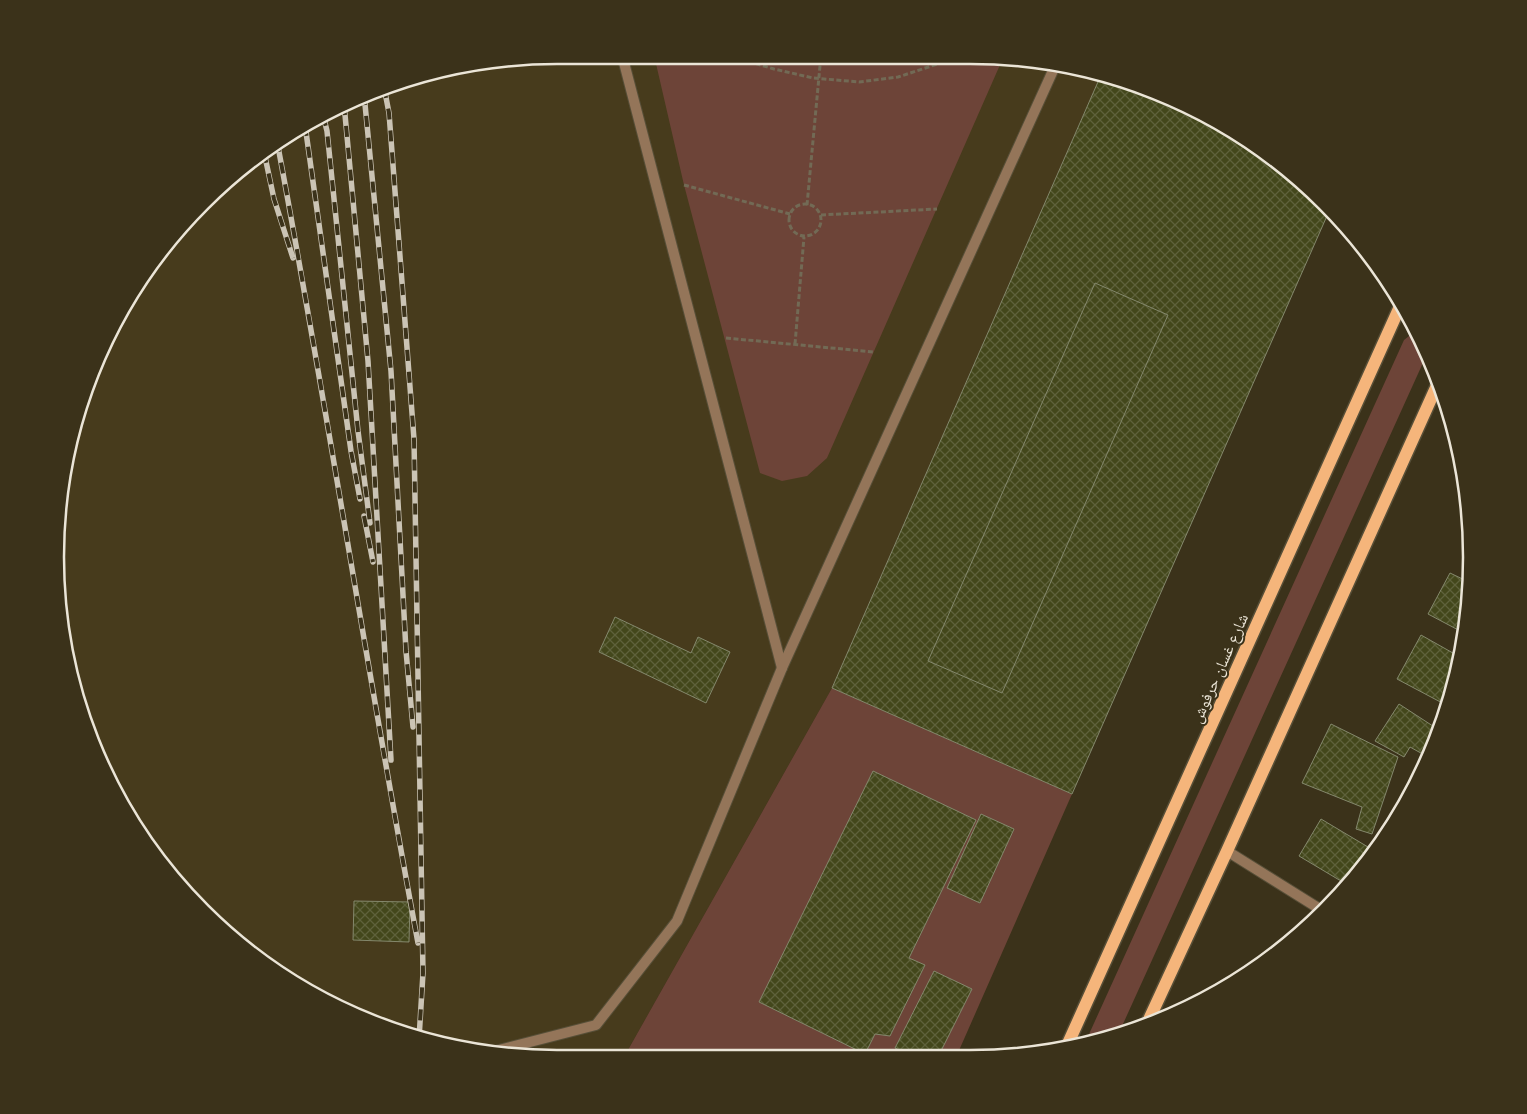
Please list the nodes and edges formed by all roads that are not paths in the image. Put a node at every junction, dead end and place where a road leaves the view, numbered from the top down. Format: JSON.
{"nodes":[{"id":1,"x":624,"y":64,"type":"edge"},
{"id":2,"x":1053,"y":71,"type":"edge"},
{"id":3,"x":1398,"y":311,"type":"edge"},
{"id":4,"x":1434,"y":391,"type":"edge"},
{"id":5,"x":782,"y":668,"type":"junction"},
{"id":6,"x":1227,"y":851,"type":"junction"},
{"id":7,"x":1317,"y":907,"type":"edge"},
{"id":8,"x":1151,"y":1016,"type":"edge"},
{"id":9,"x":1070,"y":1040,"type":"edge"},
{"id":10,"x":509,"y":1047,"type":"edge"}],
"edges":[{"from":1,"to":5,"type":"street"},
{"from":2,"to":5,"type":"street"},
{"from":3,"to":9,"type":"main road","name":"شارع غسان حرفوش"},
{"from":4,"to":6,"type":"main road"},
{"from":5,"to":10,"type":"street"},
{"from":6,"to":7,"type":"street"},
{"from":6,"to":8,"type":"main road"}]}
